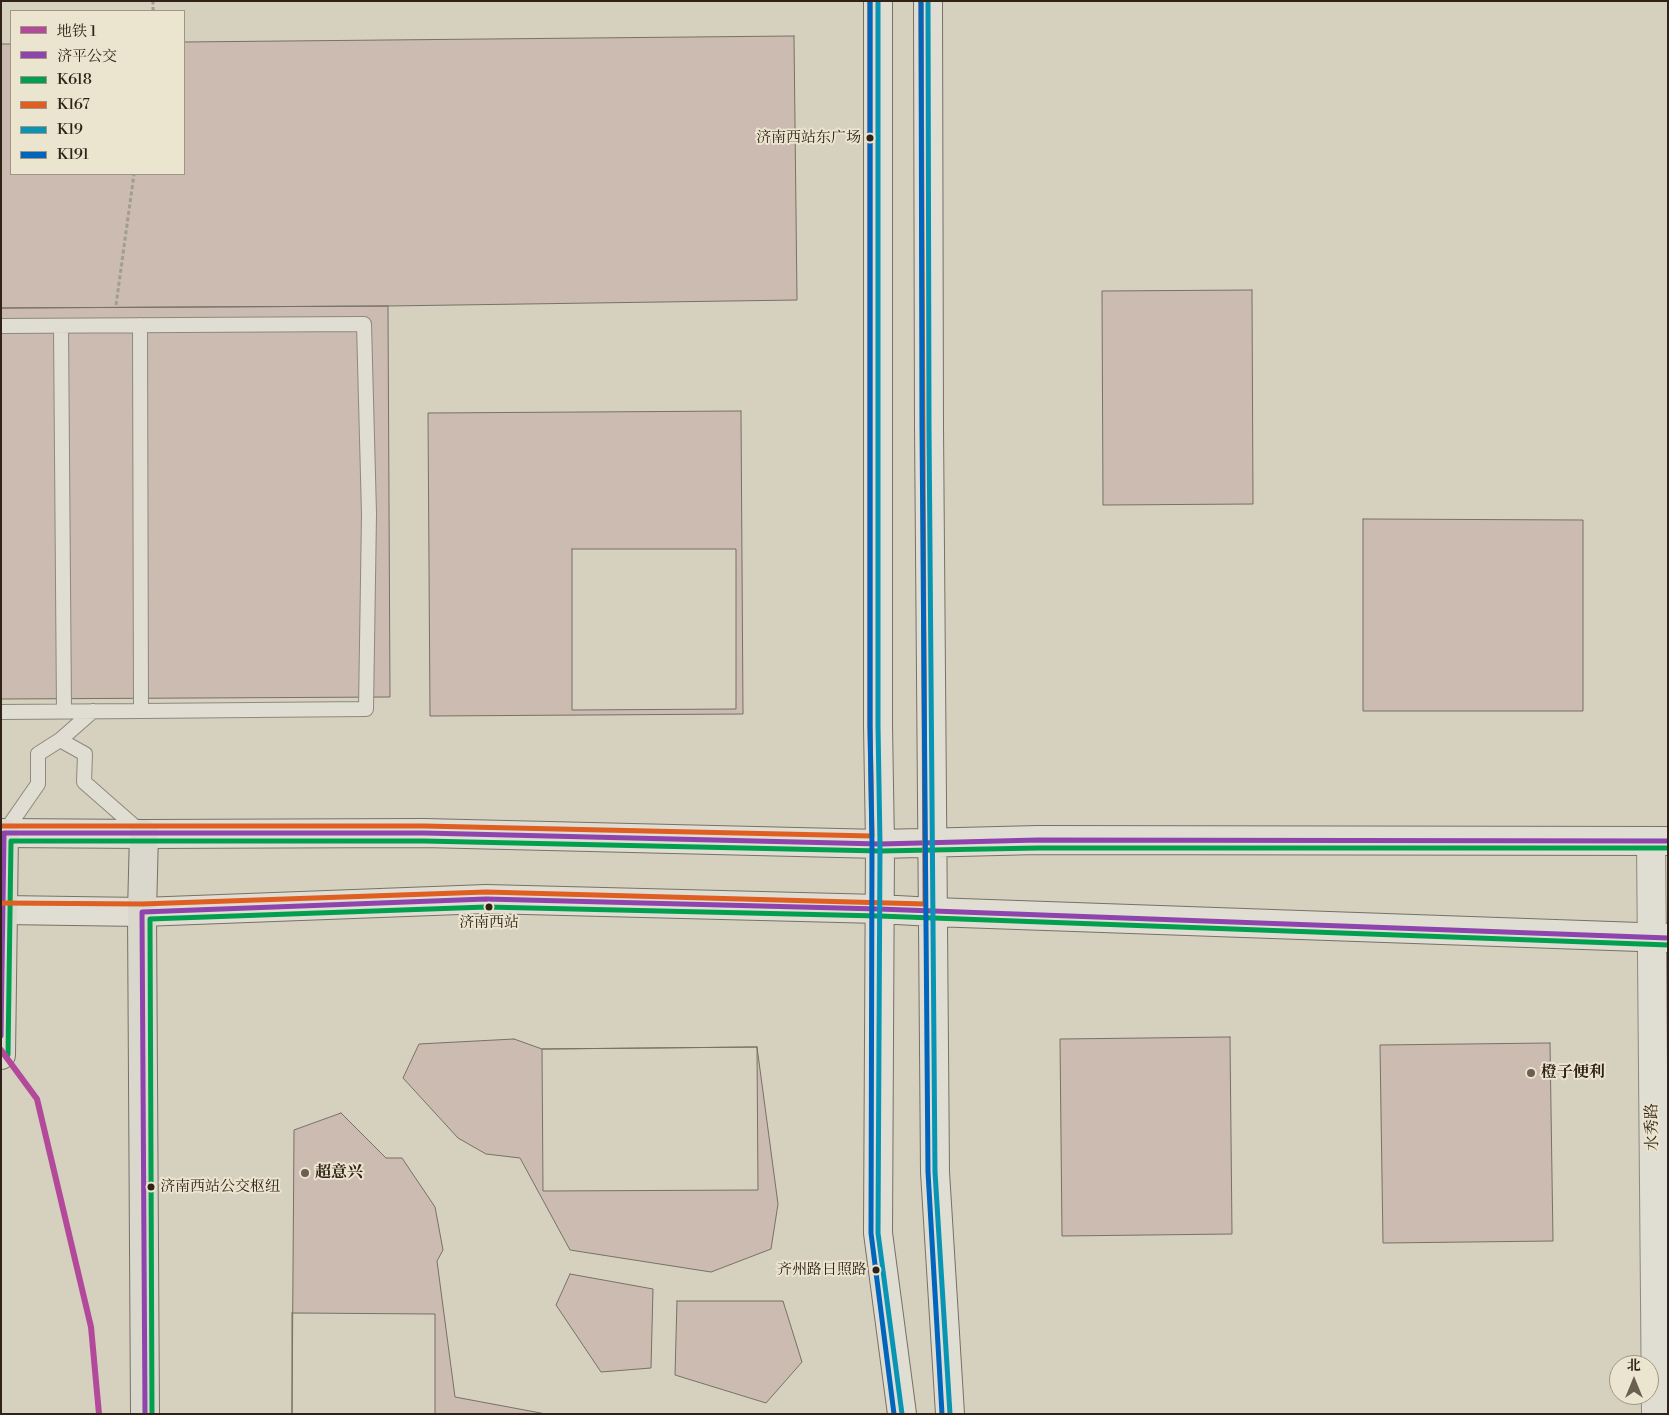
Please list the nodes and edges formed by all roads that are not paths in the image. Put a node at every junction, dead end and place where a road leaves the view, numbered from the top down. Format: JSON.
{"nodes":[{"id":1,"x":878,"y":1,"type":"edge"},
{"id":2,"x":928,"y":1,"type":"edge"},
{"id":3,"x":140,"y":325,"type":"junction"},
{"id":4,"x":1,"y":326,"type":"edge"},
{"id":5,"x":61,"y":326,"type":"junction"},
{"id":6,"x":64,"y":711,"type":"junction"},
{"id":7,"x":93,"y":711,"type":"junction"},
{"id":8,"x":141,"y":711,"type":"junction"},
{"id":9,"x":1,"y":712,"type":"edge"},
{"id":10,"x":60,"y":740,"type":"junction"},
{"id":11,"x":3,"y":833,"type":"edge"},
{"id":12,"x":144,"y":834,"type":"junction"},
{"id":13,"x":1660,"y":841,"type":"edge"},
{"id":14,"x":933,"y":843,"type":"junction"},
{"id":15,"x":880,"y":844,"type":"junction"},
{"id":16,"x":879,"y":909,"type":"junction"},
{"id":17,"x":2,"y":912,"type":"edge"},
{"id":18,"x":142,"y":912,"type":"junction"},
{"id":19,"x":933,"y":912,"type":"junction"},
{"id":20,"x":1660,"y":938,"type":"edge"},
{"id":21,"x":1,"y":1055,"type":"edge"},
{"id":22,"x":144,"y":1414,"type":"edge"},
{"id":23,"x":902,"y":1414,"type":"edge"},
{"id":24,"x":950,"y":1414,"type":"edge"},
{"id":25,"x":1656,"y":1414,"type":"edge"}],
"edges":[{"from":1,"to":15,"type":"main road"},
{"from":2,"to":14,"type":"main road"},
{"from":3,"to":5,"type":"lane"},
{"from":3,"to":8,"type":"lane"},
{"from":3,"to":8,"type":"lane"},
{"from":4,"to":5,"type":"lane"},
{"from":5,"to":6,"type":"lane"},
{"from":6,"to":7,"type":"lane"},
{"from":6,"to":9,"type":"lane"},
{"from":7,"to":8,"type":"lane"},
{"from":7,"to":10,"type":"lane"},
{"from":10,"to":11,"type":"lane"},
{"from":10,"to":12,"type":"lane"},
{"from":11,"to":12,"type":"main road"},
{"from":11,"to":17,"type":"main road"},
{"from":12,"to":15,"type":"main road"},
{"from":12,"to":18,"type":"main road"},
{"from":13,"to":14,"type":"main road"},
{"from":13,"to":20,"type":"main road","name":"水秀路"},
{"from":14,"to":15,"type":"main road"},
{"from":14,"to":19,"type":"main road"},
{"from":15,"to":16,"type":"main road"},
{"from":16,"to":18,"type":"main road"},
{"from":16,"to":19,"type":"main road"},
{"from":16,"to":23,"type":"main road"},
{"from":17,"to":18,"type":"main road"},
{"from":17,"to":21,"type":"main road"},
{"from":18,"to":22,"type":"main road"},
{"from":19,"to":20,"type":"main road"},
{"from":19,"to":24,"type":"main road"},
{"from":20,"to":25,"type":"main road","name":"水秀路"}]}
